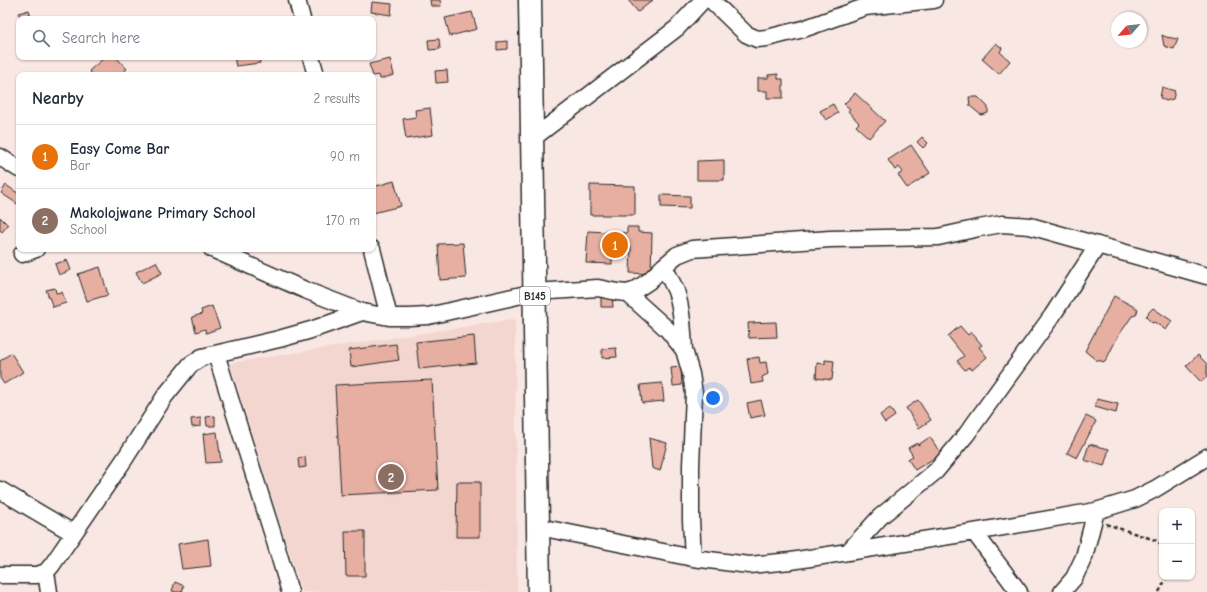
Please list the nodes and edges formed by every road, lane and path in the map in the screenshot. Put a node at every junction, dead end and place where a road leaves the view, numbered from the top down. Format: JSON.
{"nodes":[{"id":1,"x":297,"y":0,"type":"edge"},
{"id":2,"x":530,"y":0,"type":"edge"},
{"id":3,"x":702,"y":0,"type":"edge"},
{"id":4,"x":711,"y":0,"type":"edge"},
{"id":5,"x":934,"y":0,"type":"edge"},
{"id":6,"x":301,"y":16,"type":"edge"},
{"id":7,"x":312,"y":60,"type":"edge"},
{"id":8,"x":315,"y":72,"type":"edge"},
{"id":9,"x":532,"y":139,"type":"junction"},
{"id":10,"x":0,"y":157,"type":"edge"},
{"id":11,"x":16,"y":167,"type":"edge"},
{"id":12,"x":1098,"y":245,"type":"junction"},
{"id":13,"x":219,"y":252,"type":"edge"},
{"id":14,"x":373,"y":252,"type":"edge"},
{"id":15,"x":664,"y":266,"type":"junction"},
{"id":16,"x":1207,"y":276,"type":"edge"},
{"id":17,"x":535,"y":292,"type":"junction"},
{"id":18,"x":627,"y":293,"type":"junction"},
{"id":19,"x":362,"y":312,"type":"junction"},
{"id":20,"x":389,"y":317,"type":"junction"},
{"id":21,"x":684,"y":350,"type":"junction"},
{"id":22,"x":216,"y":354,"type":"junction"},
{"id":23,"x":1207,"y":457,"type":"edge"},
{"id":24,"x":0,"y":490,"type":"edge"},
{"id":25,"x":1095,"y":516,"type":"junction"},
{"id":26,"x":539,"y":527,"type":"junction"},
{"id":27,"x":974,"y":532,"type":"junction"},
{"id":28,"x":73,"y":533,"type":"junction"},
{"id":29,"x":1161,"y":544,"type":"edge"},
{"id":30,"x":849,"y":551,"type":"junction"},
{"id":31,"x":694,"y":558,"type":"junction"},
{"id":32,"x":46,"y":572,"type":"junction"},
{"id":33,"x":0,"y":575,"type":"edge"},
{"id":34,"x":1165,"y":580,"type":"edge"},
{"id":35,"x":49,"y":592,"type":"edge"},
{"id":36,"x":290,"y":592,"type":"edge"},
{"id":37,"x":539,"y":592,"type":"edge"},
{"id":38,"x":1019,"y":592,"type":"edge"},
{"id":39,"x":1062,"y":592,"type":"edge"},
{"id":40,"x":1159,"y":592,"type":"edge"}],
"edges":[{"from":1,"to":6,"type":"street"},
{"from":2,"to":9,"type":"main road","number":"B145"},
{"from":3,"to":9,"type":"street"},
{"from":4,"to":5,"type":"street"},
{"from":7,"to":8,"type":"street"},
{"from":9,"to":17,"type":"main road","number":"B145"},
{"from":10,"to":11,"type":"street"},
{"from":12,"to":15,"type":"street"},
{"from":12,"to":16,"type":"street"},
{"from":12,"to":30,"type":"street"},
{"from":13,"to":19,"type":"street"},
{"from":14,"to":20,"type":"street"},
{"from":15,"to":18,"type":"street"},
{"from":15,"to":21,"type":"street"},
{"from":17,"to":18,"type":"street"},
{"from":17,"to":20,"type":"street"},
{"from":17,"to":26,"type":"main road","number":"B145"},
{"from":18,"to":21,"type":"street"},
{"from":19,"to":20,"type":"street"},
{"from":19,"to":22,"type":"street"},
{"from":21,"to":31,"type":"street"},
{"from":22,"to":28,"type":"street"},
{"from":22,"to":36,"type":"street"},
{"from":23,"to":25,"type":"street"},
{"from":24,"to":28,"type":"street"},
{"from":25,"to":27,"type":"street"},
{"from":25,"to":29,"type":"path"},
{"from":25,"to":39,"type":"street"},
{"from":26,"to":31,"type":"street"},
{"from":26,"to":37,"type":"main road","number":"B145"},
{"from":27,"to":30,"type":"street"},
{"from":27,"to":38,"type":"street"},
{"from":28,"to":32,"type":"street"},
{"from":30,"to":31,"type":"street"},
{"from":32,"to":33,"type":"street"},
{"from":32,"to":35,"type":"street"},
{"from":34,"to":40,"type":"path"}]}
